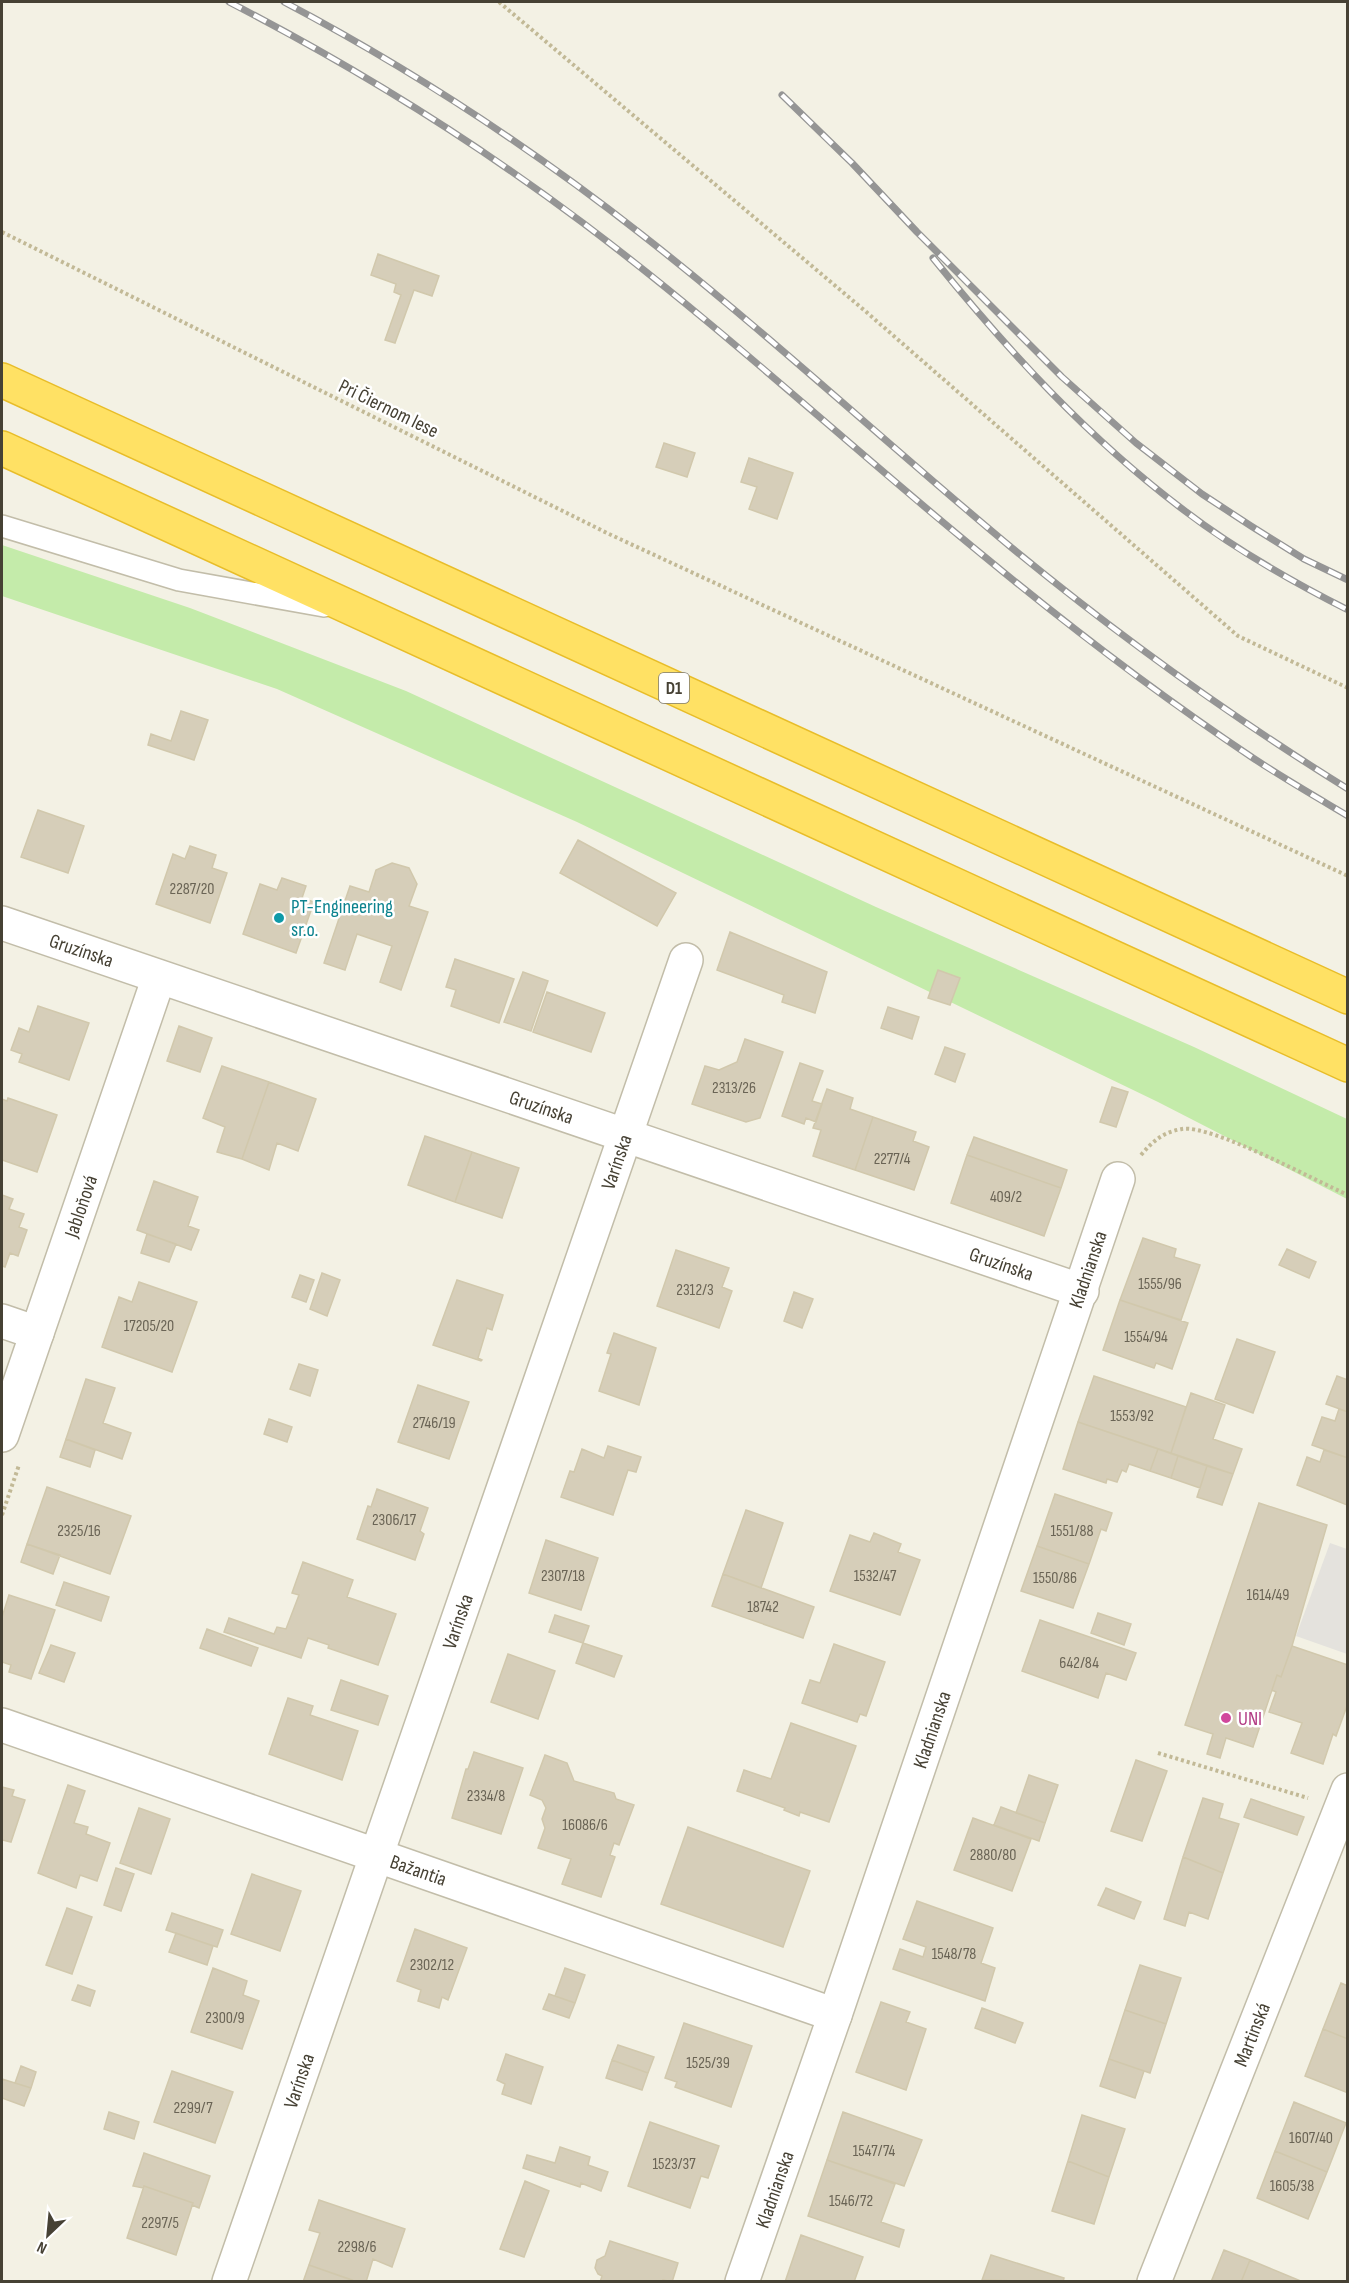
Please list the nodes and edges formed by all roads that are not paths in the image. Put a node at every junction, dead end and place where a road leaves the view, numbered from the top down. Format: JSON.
{"nodes":[{"id":1,"x":2,"y":380,"type":"edge"},
{"id":2,"x":2,"y":448,"type":"edge"},
{"id":3,"x":2,"y":526,"type":"edge"},
{"id":4,"x":358,"y":612,"type":"junction"},
{"id":5,"x":2,"y":923,"type":"edge"},
{"id":6,"x":686,"y":960,"type":"dead end"},
{"id":7,"x":159,"y":977,"type":"junction"},
{"id":8,"x":1347,"y":997,"type":"edge"},
{"id":9,"x":1347,"y":1065,"type":"edge"},
{"id":10,"x":626,"y":1136,"type":"junction"},
{"id":11,"x":1118,"y":1179,"type":"road end"},
{"id":12,"x":1082,"y":1291,"type":"junction"},
{"id":13,"x":2,"y":1321,"type":"edge"},
{"id":14,"x":37,"y":1333,"type":"junction"},
{"id":15,"x":11,"y":1447,"type":"edge"},
{"id":16,"x":2,"y":1725,"type":"edge"},
{"id":17,"x":1344,"y":1798,"type":"edge"},
{"id":18,"x":377,"y":1856,"type":"junction"},
{"id":19,"x":835,"y":2015,"type":"junction"},
{"id":20,"x":229,"y":2282,"type":"edge"},
{"id":21,"x":742,"y":2282,"type":"edge"},
{"id":22,"x":1154,"y":2282,"type":"edge"}],
"edges":[{"from":1,"to":8,"type":"highway","number":"D1"},
{"from":2,"to":4,"type":"highway"},
{"from":3,"to":4,"type":"lane"},
{"from":4,"to":9,"type":"highway"},
{"from":5,"to":7,"type":"street","name":"Gruzínska"},
{"from":6,"to":10,"type":"street","name":"Varínska"},
{"from":7,"to":10,"type":"street","name":"Gruzínska"},
{"from":7,"to":14,"type":"street","name":"Jabloňová"},
{"from":10,"to":12,"type":"street","name":"Gruzínska"},
{"from":10,"to":18,"type":"street","name":"Varínska"},
{"from":11,"to":12,"type":"street","name":"Kladnianska"},
{"from":12,"to":19,"type":"street","name":"Kladnianska"},
{"from":13,"to":14,"type":"street"},
{"from":14,"to":15,"type":"street","name":"Jabloňová"},
{"from":16,"to":18,"type":"street","name":"Bažantia"},
{"from":17,"to":22,"type":"street","name":"Martinská"},
{"from":18,"to":19,"type":"street","name":"Bažantia"},
{"from":18,"to":20,"type":"street","name":"Varínska"},
{"from":19,"to":21,"type":"street","name":"Kladnianska"}]}
